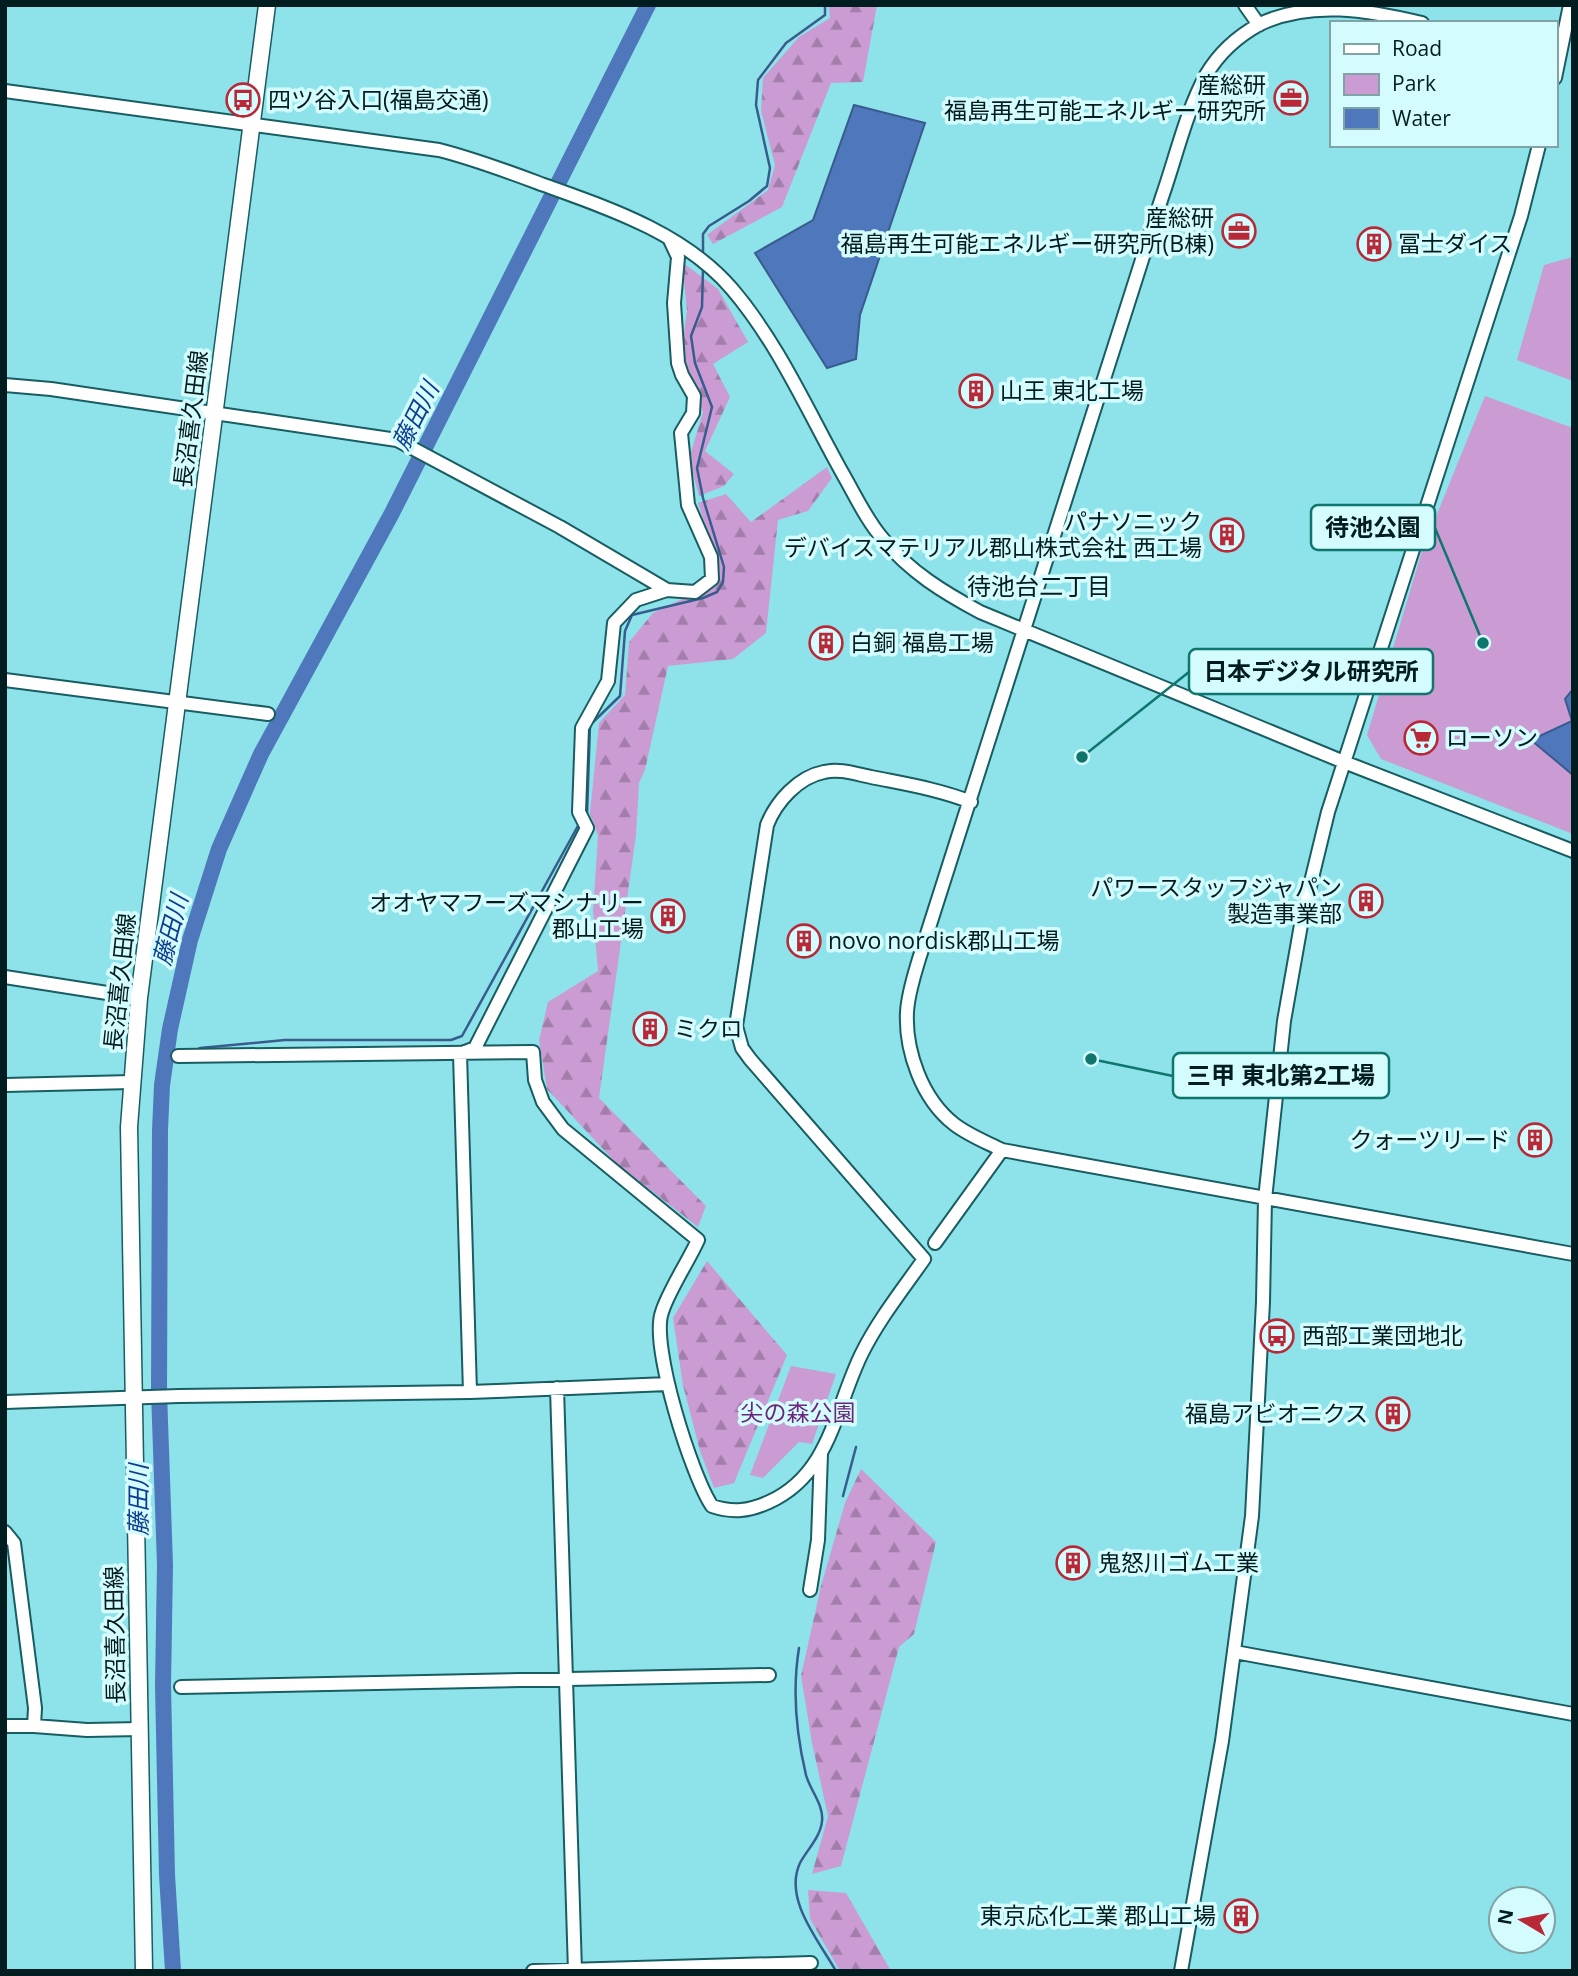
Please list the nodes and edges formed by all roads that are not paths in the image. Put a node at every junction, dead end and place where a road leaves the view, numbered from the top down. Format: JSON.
{"nodes":[{"id":1,"x":267,"y":5,"type":"edge"},
{"id":2,"x":1245,"y":5,"type":"edge"},
{"id":3,"x":1570,"y":5,"type":"edge"},
{"id":4,"x":1412,"y":21,"type":"edge"},
{"id":5,"x":1259,"y":25,"type":"junction"},
{"id":6,"x":1563,"y":52,"type":"edge"},
{"id":7,"x":1557,"y":72,"type":"edge"},
{"id":8,"x":5,"y":92,"type":"edge"},
{"id":9,"x":252,"y":125,"type":"junction"},
{"id":10,"x":1538,"y":147,"type":"edge"},
{"id":11,"x":670,"y":240,"type":"junction"},
{"id":12,"x":5,"y":385,"type":"edge"},
{"id":13,"x":215,"y":414,"type":"junction"},
{"id":14,"x":667,"y":590,"type":"junction"},
{"id":15,"x":1025,"y":629,"type":"junction"},
{"id":16,"x":5,"y":680,"type":"edge"},
{"id":17,"x":178,"y":703,"type":"junction"},
{"id":18,"x":268,"y":713,"type":"dead end"},
{"id":19,"x":1344,"y":762,"type":"junction"},
{"id":20,"x":971,"y":802,"type":"junction"},
{"id":21,"x":1573,"y":851,"type":"edge"},
{"id":22,"x":5,"y":977,"type":"edge"},
{"id":23,"x":139,"y":998,"type":"junction"},
{"id":24,"x":460,"y":1054,"type":"junction"},
{"id":25,"x":178,"y":1056,"type":"dead end"},
{"id":26,"x":132,"y":1083,"type":"junction"},
{"id":27,"x":5,"y":1085,"type":"edge"},
{"id":28,"x":1002,"y":1150,"type":"junction"},
{"id":29,"x":1265,"y":1199,"type":"junction"},
{"id":30,"x":935,"y":1243,"type":"dead end"},
{"id":31,"x":1573,"y":1254,"type":"edge"},
{"id":32,"x":668,"y":1384,"type":"junction"},
{"id":33,"x":557,"y":1388,"type":"junction"},
{"id":34,"x":470,"y":1392,"type":"junction"},
{"id":35,"x":137,"y":1399,"type":"junction"},
{"id":36,"x":5,"y":1402,"type":"edge"},
{"id":37,"x":821,"y":1454,"type":"junction"},
{"id":38,"x":5,"y":1532,"type":"edge"},
{"id":39,"x":810,"y":1590,"type":"dead end"},
{"id":40,"x":1235,"y":1653,"type":"junction"},
{"id":41,"x":769,"y":1675,"type":"dead end"},
{"id":42,"x":567,"y":1678,"type":"junction"},
{"id":43,"x":181,"y":1687,"type":"dead end"},
{"id":44,"x":1573,"y":1714,"type":"edge"},
{"id":45,"x":5,"y":1726,"type":"edge"},
{"id":46,"x":34,"y":1726,"type":"junction"},
{"id":47,"x":140,"y":1729,"type":"junction"},
{"id":48,"x":811,"y":1963,"type":"dead end"},
{"id":49,"x":575,"y":1970,"type":"edge"},
{"id":50,"x":144,"y":1971,"type":"edge"},
{"id":51,"x":533,"y":1971,"type":"edge"},
{"id":52,"x":1181,"y":1971,"type":"edge"}],
"edges":[{"from":1,"to":9,"type":"main road","name":"長沼喜久田線"},
{"from":2,"to":5,"type":"street"},
{"from":3,"to":6,"type":"street"},
{"from":4,"to":5,"type":"street"},
{"from":5,"to":15,"type":"street"},
{"from":6,"to":7,"type":"street"},
{"from":8,"to":9,"type":"street"},
{"from":9,"to":11,"type":"street"},
{"from":9,"to":13,"type":"main road","name":"長沼喜久田線"},
{"from":10,"to":19,"type":"street"},
{"from":11,"to":14,"type":"street"},
{"from":11,"to":15,"type":"street"},
{"from":12,"to":13,"type":"street"},
{"from":13,"to":14,"type":"street"},
{"from":13,"to":17,"type":"main road","name":"長沼喜久田線"},
{"from":14,"to":24,"type":"street"},
{"from":15,"to":19,"type":"street"},
{"from":15,"to":20,"type":"street"},
{"from":16,"to":17,"type":"street"},
{"from":17,"to":18,"type":"street"},
{"from":17,"to":23,"type":"main road","name":"長沼喜久田線"},
{"from":19,"to":21,"type":"street"},
{"from":19,"to":29,"type":"street"},
{"from":20,"to":28,"type":"street"},
{"from":20,"to":37,"type":"street"},
{"from":22,"to":23,"type":"street"},
{"from":23,"to":26,"type":"main road","name":"長沼喜久田線"},
{"from":24,"to":25,"type":"street"},
{"from":24,"to":32,"type":"street"},
{"from":24,"to":34,"type":"street"},
{"from":26,"to":27,"type":"street"},
{"from":26,"to":35,"type":"main road","name":"長沼喜久田線"},
{"from":28,"to":29,"type":"street"},
{"from":28,"to":30,"type":"street"},
{"from":29,"to":31,"type":"street"},
{"from":29,"to":40,"type":"street"},
{"from":32,"to":33,"type":"street"},
{"from":32,"to":37,"type":"street"},
{"from":33,"to":34,"type":"street"},
{"from":33,"to":42,"type":"street"},
{"from":34,"to":35,"type":"street"},
{"from":35,"to":36,"type":"street"},
{"from":35,"to":47,"type":"main road","name":"長沼喜久田線"},
{"from":37,"to":39,"type":"street"},
{"from":38,"to":46,"type":"street"},
{"from":40,"to":44,"type":"street"},
{"from":40,"to":52,"type":"street"},
{"from":41,"to":42,"type":"street"},
{"from":42,"to":43,"type":"street"},
{"from":42,"to":49,"type":"street"},
{"from":45,"to":46,"type":"street"},
{"from":46,"to":47,"type":"street"},
{"from":47,"to":50,"type":"main road","name":"長沼喜久田線"},
{"from":48,"to":49,"type":"street"},
{"from":49,"to":51,"type":"street"}]}
